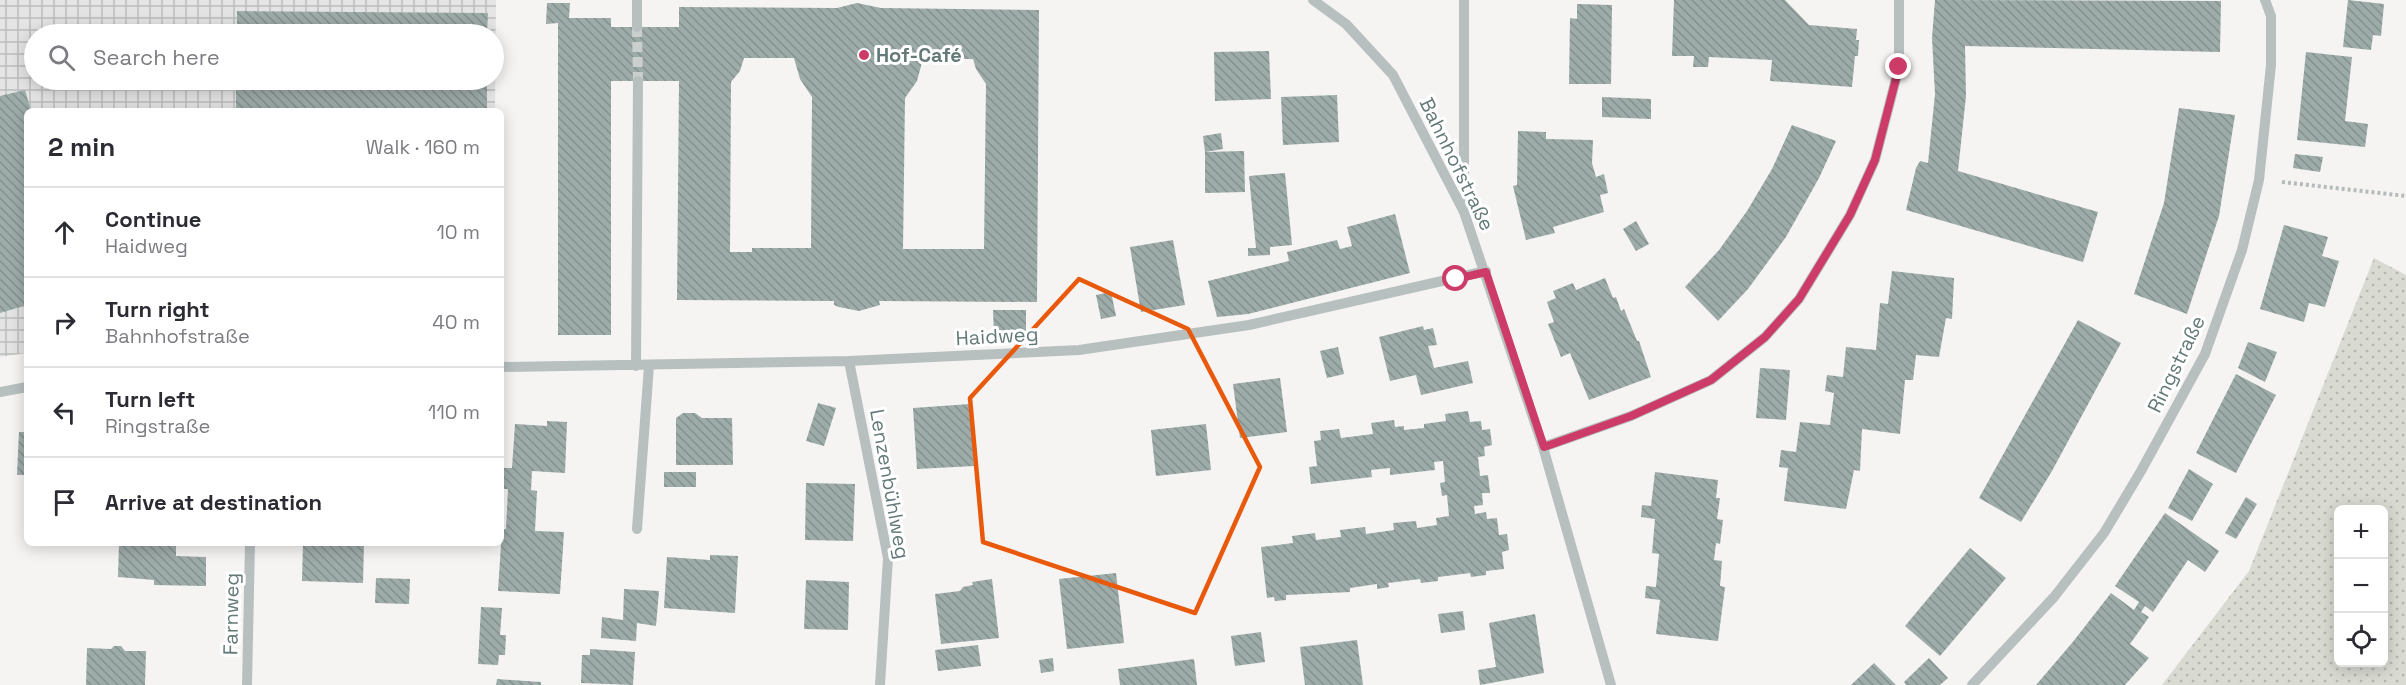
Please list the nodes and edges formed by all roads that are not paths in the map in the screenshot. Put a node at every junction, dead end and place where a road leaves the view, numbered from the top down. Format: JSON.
{"nodes":[{"id":1,"x":637,"y":0,"type":"edge"},
{"id":2,"x":1313,"y":0,"type":"edge"},
{"id":3,"x":1464,"y":0,"type":"edge"},
{"id":4,"x":1899,"y":0,"type":"edge"},
{"id":5,"x":2265,"y":0,"type":"edge"},
{"id":6,"x":637,"y":27,"type":"tunnel mouth"},
{"id":7,"x":638,"y":81,"type":"tunnel mouth"},
{"id":8,"x":1464,"y":212,"type":"junction"},
{"id":9,"x":1486,"y":272,"type":"junction"},
{"id":10,"x":849,"y":361,"type":"junction"},
{"id":11,"x":636,"y":366,"type":"junction"},
{"id":12,"x":649,"y":366,"type":"junction"},
{"id":13,"x":504,"y":367,"type":"edge"},
{"id":14,"x":24,"y":388,"type":"edge"},
{"id":15,"x":0,"y":392,"type":"edge"},
{"id":16,"x":1544,"y":447,"type":"junction"},
{"id":17,"x":637,"y":529,"type":"dead end"},
{"id":18,"x":250,"y":546,"type":"edge"},
{"id":19,"x":247,"y":685,"type":"edge"},
{"id":20,"x":880,"y":685,"type":"edge"},
{"id":21,"x":1611,"y":685,"type":"edge"},
{"id":22,"x":1972,"y":685,"type":"edge"}],
"edges":[{"from":1,"to":6,"type":"street"},
{"from":2,"to":8,"type":"street","name":"Bahnhofstraße"},
{"from":3,"to":8,"type":"street"},
{"from":4,"to":16,"type":"street"},
{"from":5,"to":22,"type":"street","name":"Ringstraße"},
{"from":7,"to":11,"type":"street"},
{"from":8,"to":9,"type":"street","name":"Bahnhofstraße"},
{"from":9,"to":10,"type":"street","name":"Haidweg"},
{"from":9,"to":16,"type":"street","name":"Bahnhofstraße"},
{"from":10,"to":12,"type":"street","name":"Haidweg"},
{"from":10,"to":20,"type":"street","name":"Lenzenbühlweg"},
{"from":11,"to":12,"type":"street","name":"Haidweg"},
{"from":11,"to":13,"type":"street","name":"Haidweg"},
{"from":12,"to":17,"type":"street"},
{"from":14,"to":15,"type":"street"},
{"from":16,"to":21,"type":"street","name":"Bahnhofstraße"},
{"from":18,"to":19,"type":"street","name":"Farnweg"}]}
